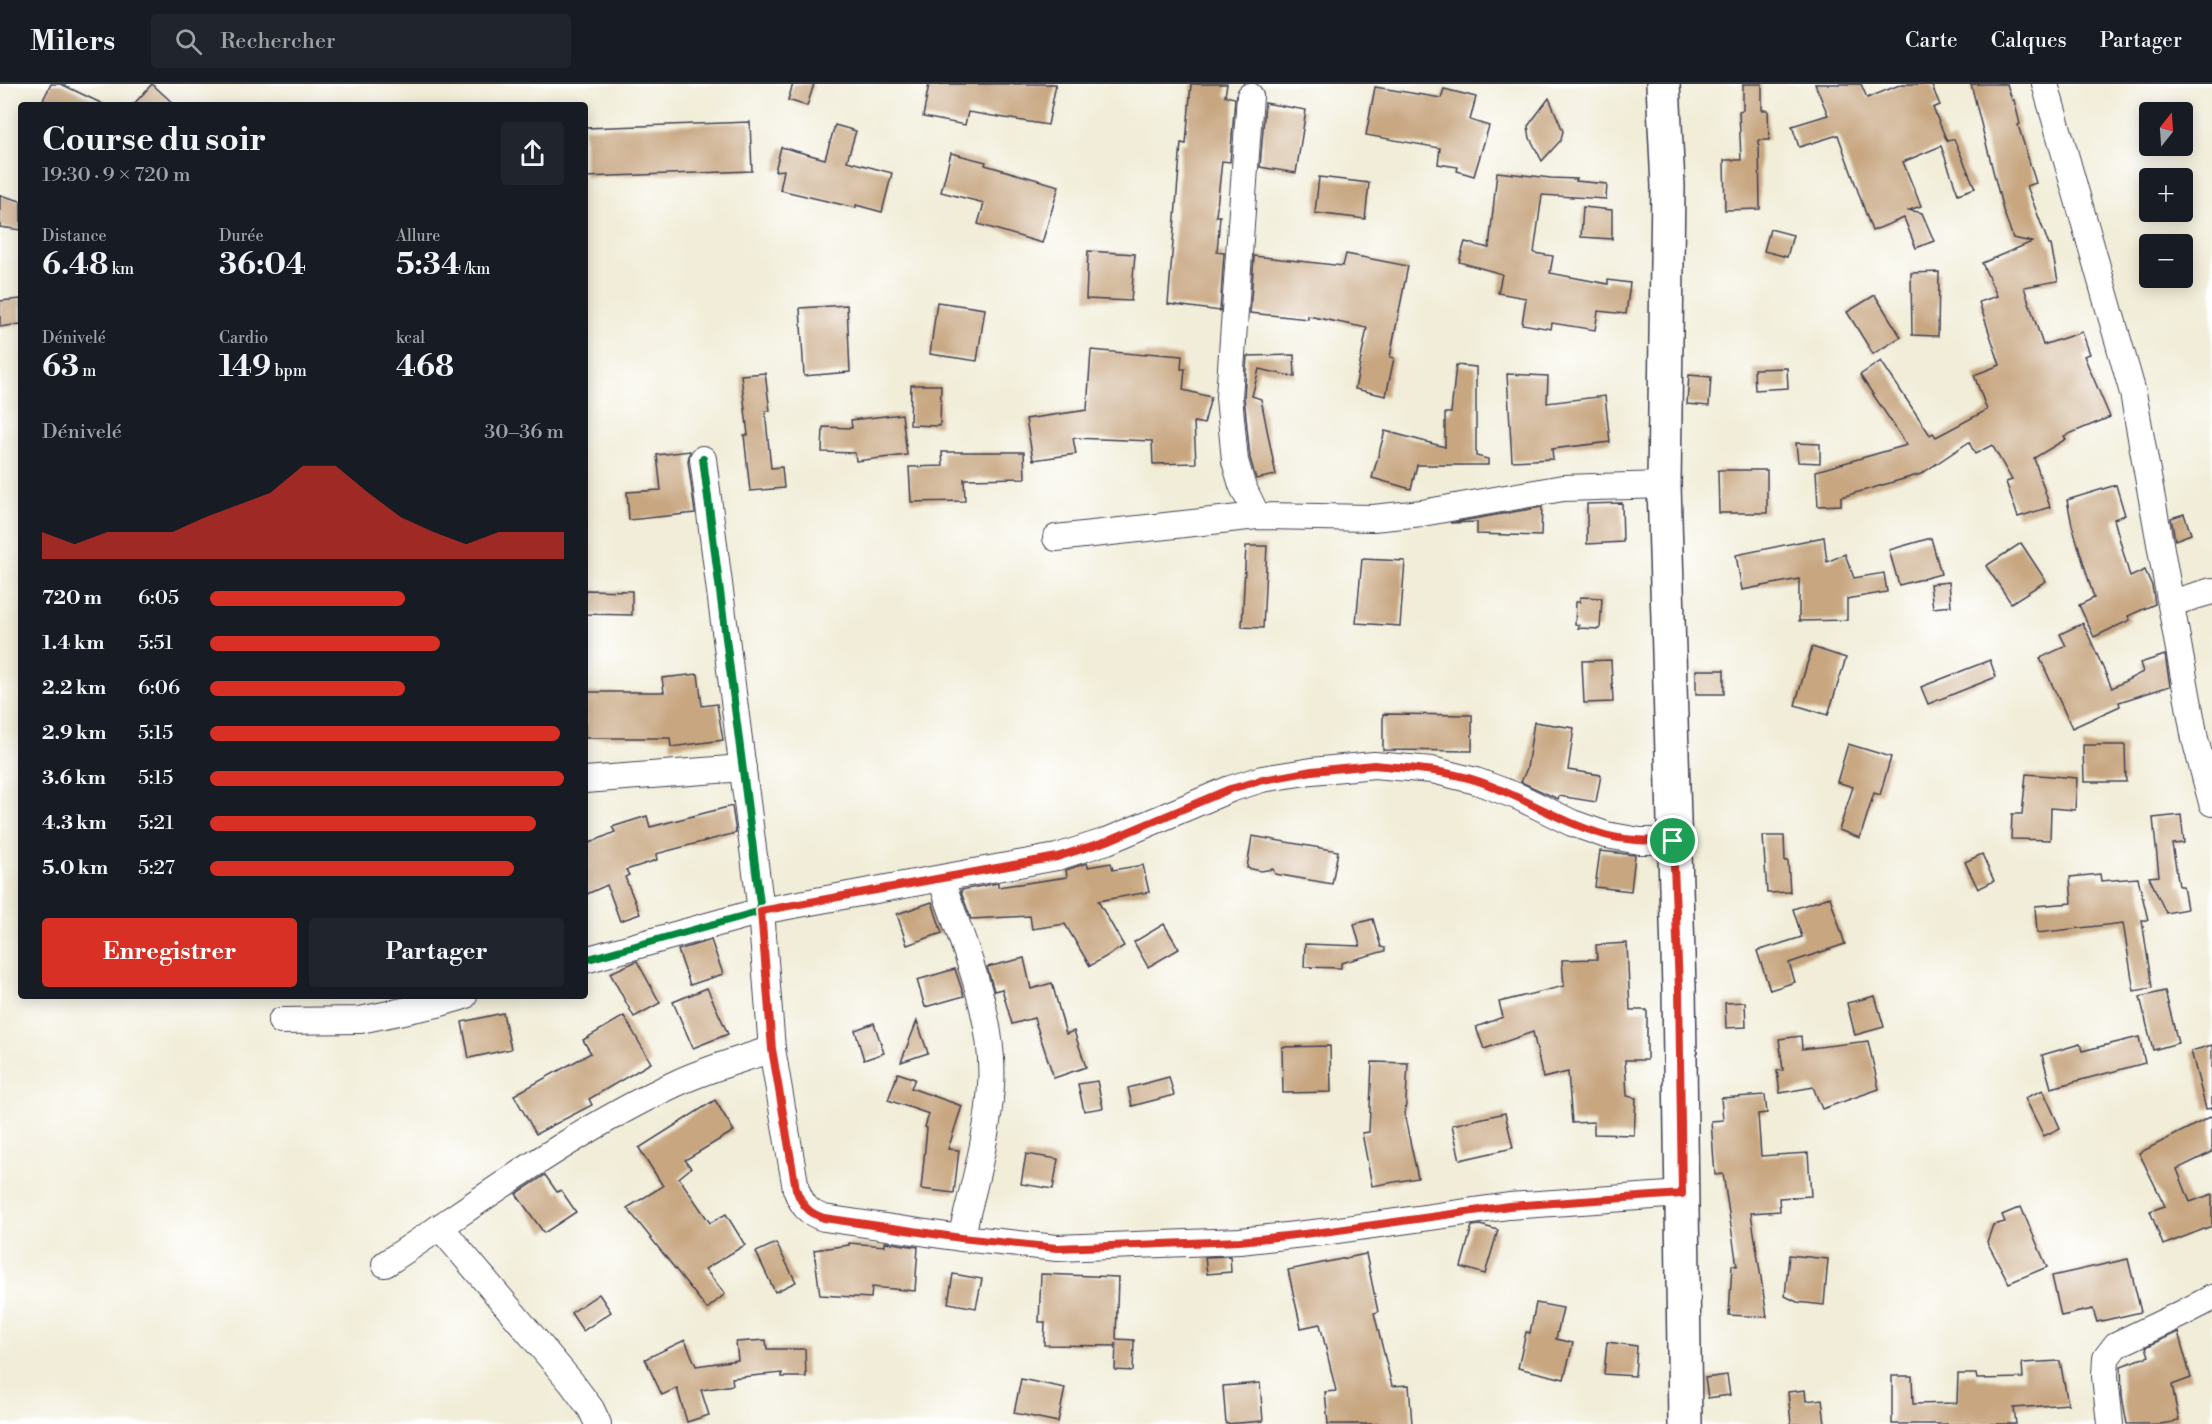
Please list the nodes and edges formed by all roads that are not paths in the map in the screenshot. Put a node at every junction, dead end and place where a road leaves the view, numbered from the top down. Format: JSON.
{"nodes":[{"id":1,"x":1663,"y":84,"type":"edge"},
{"id":2,"x":2045,"y":84,"type":"edge"},
{"id":3,"x":1250,"y":96,"type":"dead end"},
{"id":4,"x":703,"y":459,"type":"dead end"},
{"id":5,"x":1664,"y":485,"type":"junction"},
{"id":6,"x":1257,"y":516,"type":"junction"},
{"id":7,"x":1056,"y":538,"type":"dead end"},
{"id":8,"x":2212,"y":591,"type":"edge"},
{"id":9,"x":2171,"y":603,"type":"junction"},
{"id":10,"x":743,"y":768,"type":"junction"},
{"id":11,"x":588,"y":780,"type":"edge"},
{"id":12,"x":2212,"y":803,"type":"edge"},
{"id":13,"x":1673,"y":841,"type":"junction"},
{"id":14,"x":941,"y":879,"type":"junction"},
{"id":15,"x":761,"y":911,"type":"junction"},
{"id":16,"x":588,"y":959,"type":"edge"},
{"id":17,"x":454,"y":999,"type":"edge"},
{"id":18,"x":361,"y":1008,"type":"edge"},
{"id":19,"x":281,"y":1021,"type":"dead end"},
{"id":20,"x":772,"y":1049,"type":"junction"},
{"id":21,"x":1682,"y":1194,"type":"junction"},
{"id":22,"x":440,"y":1227,"type":"junction"},
{"id":23,"x":961,"y":1238,"type":"junction"},
{"id":24,"x":385,"y":1264,"type":"dead end"},
{"id":25,"x":2212,"y":1298,"type":"edge"},
{"id":26,"x":598,"y":1424,"type":"edge"},
{"id":27,"x":1685,"y":1424,"type":"edge"},
{"id":28,"x":2110,"y":1424,"type":"edge"}],
"edges":[{"from":1,"to":5,"type":"main road"},
{"from":2,"to":9,"type":"street"},
{"from":3,"to":6,"type":"street"},
{"from":4,"to":10,"type":"street"},
{"from":5,"to":6,"type":"street"},
{"from":5,"to":13,"type":"main road"},
{"from":6,"to":7,"type":"street"},
{"from":8,"to":9,"type":"street"},
{"from":9,"to":12,"type":"street"},
{"from":10,"to":11,"type":"street"},
{"from":10,"to":15,"type":"street"},
{"from":13,"to":14,"type":"street"},
{"from":13,"to":21,"type":"main road"},
{"from":14,"to":15,"type":"street"},
{"from":14,"to":23,"type":"street"},
{"from":15,"to":16,"type":"street"},
{"from":15,"to":20,"type":"street"},
{"from":17,"to":18,"type":"street"},
{"from":18,"to":19,"type":"street"},
{"from":20,"to":22,"type":"street"},
{"from":20,"to":23,"type":"street"},
{"from":21,"to":23,"type":"street"},
{"from":21,"to":27,"type":"main road"},
{"from":22,"to":24,"type":"street"},
{"from":22,"to":26,"type":"street"},
{"from":25,"to":28,"type":"street"}]}
